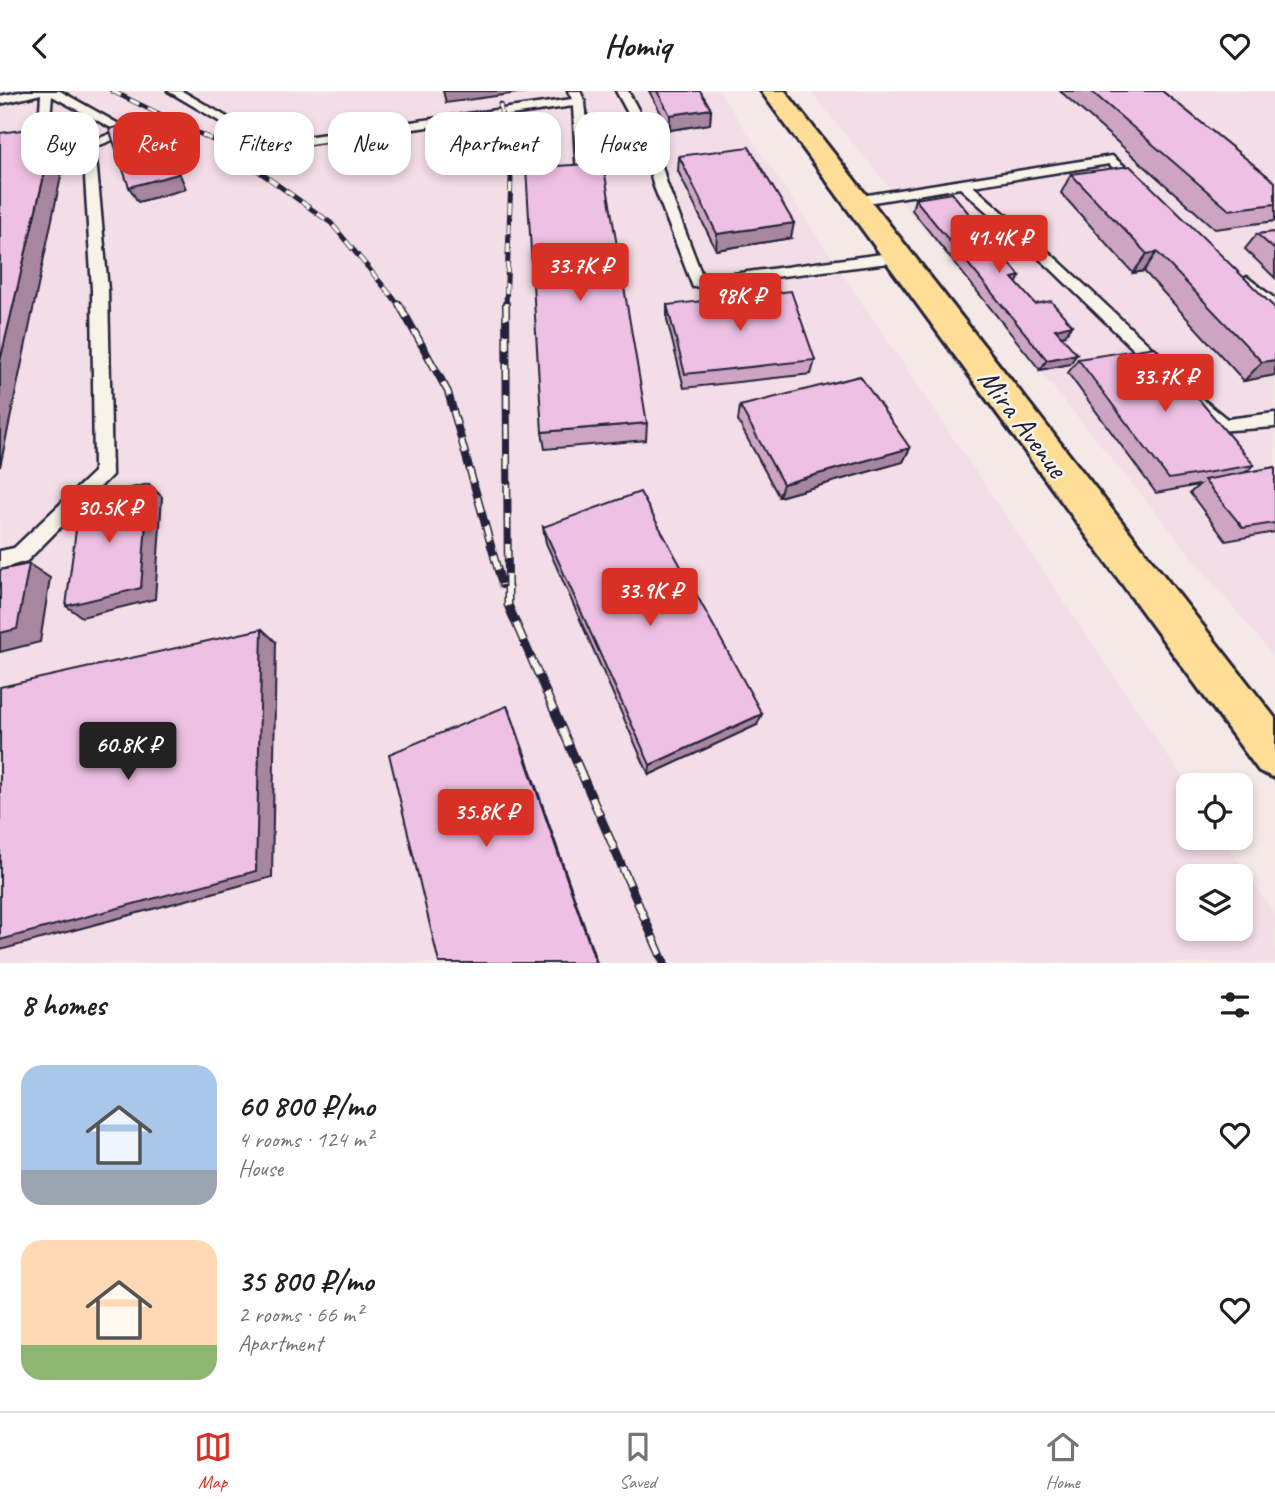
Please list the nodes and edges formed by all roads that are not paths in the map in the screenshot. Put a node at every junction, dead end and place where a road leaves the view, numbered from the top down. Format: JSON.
{"nodes":[{"id":1,"x":40,"y":91,"type":"edge"},
{"id":2,"x":49,"y":91,"type":"edge"},
{"id":3,"x":174,"y":91,"type":"edge"},
{"id":4,"x":622,"y":91,"type":"edge"},
{"id":5,"x":773,"y":91,"type":"edge"},
{"id":6,"x":577,"y":97,"type":"edge"},
{"id":7,"x":0,"y":100,"type":"edge"},
{"id":8,"x":46,"y":112,"type":"edge"},
{"id":9,"x":584,"y":177,"type":"edge"},
{"id":10,"x":963,"y":184,"type":"junction"},
{"id":11,"x":1152,"y":197,"type":"edge"},
{"id":12,"x":855,"y":201,"type":"junction"},
{"id":13,"x":897,"y":257,"type":"junction"},
{"id":14,"x":1234,"y":270,"type":"edge"},
{"id":15,"x":1275,"y":307,"type":"edge"},
{"id":16,"x":1275,"y":420,"type":"edge"},
{"id":17,"x":0,"y":560,"type":"edge"},
{"id":18,"x":1275,"y":755,"type":"edge"}],
"edges":[{"from":1,"to":7,"type":"lane"},
{"from":2,"to":8,"type":"lane"},
{"from":2,"to":17,"type":"lane"},
{"from":3,"to":6,"type":"lane"},
{"from":4,"to":13,"type":"lane"},
{"from":5,"to":12,"type":"main road","name":"Mira Avenue"},
{"from":6,"to":9,"type":"lane"},
{"from":10,"to":11,"type":"lane"},
{"from":10,"to":12,"type":"lane"},
{"from":10,"to":16,"type":"lane"},
{"from":12,"to":13,"type":"main road","name":"Mira Avenue"},
{"from":13,"to":18,"type":"main road","name":"Mira Avenue"},
{"from":14,"to":15,"type":"lane"}]}
